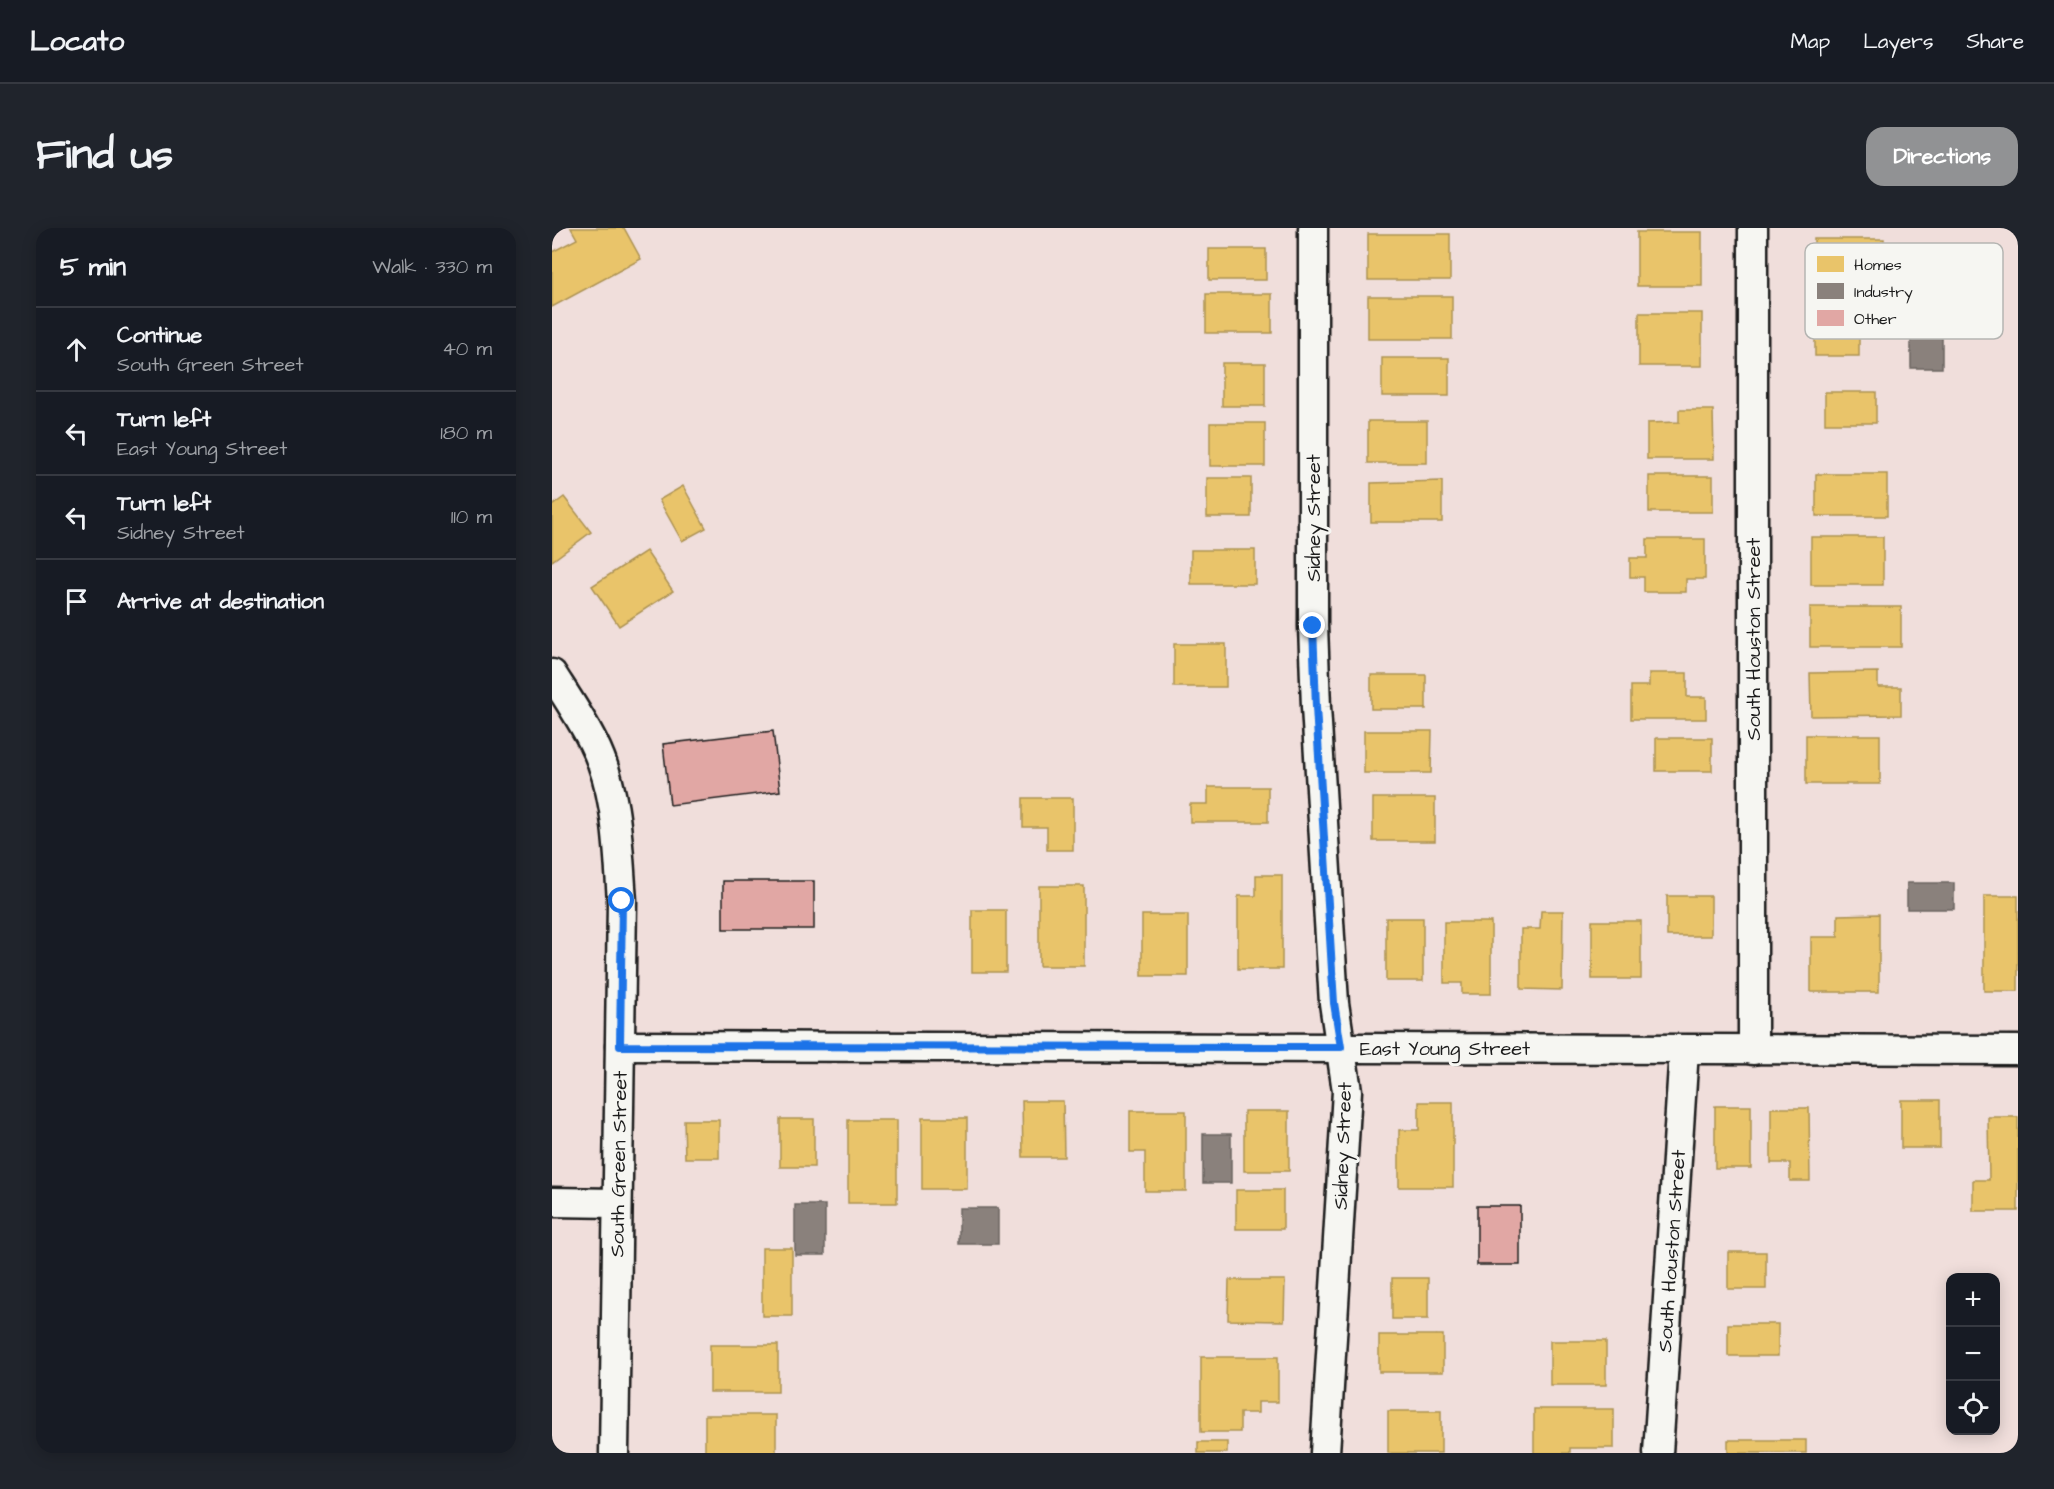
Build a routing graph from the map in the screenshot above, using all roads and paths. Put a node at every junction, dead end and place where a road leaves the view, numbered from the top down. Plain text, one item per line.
1 (1313, 228) edge
2 (1753, 228) edge
3 (552, 674) edge
4 (620, 1046) junction
5 (1341, 1047) junction
6 (1684, 1050) junction
7 (1753, 1050) junction
8 (2018, 1050) edge
9 (552, 1202) edge
10 (618, 1203) junction
11 (614, 1453) edge
12 (1325, 1453) edge
13 (1658, 1453) edge

1 - 5 street, Sidney Street
2 - 7 street, South Houston Street
3 - 4 street, South Green Street
4 - 5 street, East Young Street
4 - 10 street, South Green Street
5 - 6 street, East Young Street
5 - 12 street, Sidney Street
6 - 7 street, East Young Street
6 - 13 street, South Houston Street
7 - 8 street, East Young Street
9 - 10 street
10 - 11 street, South Green Street

